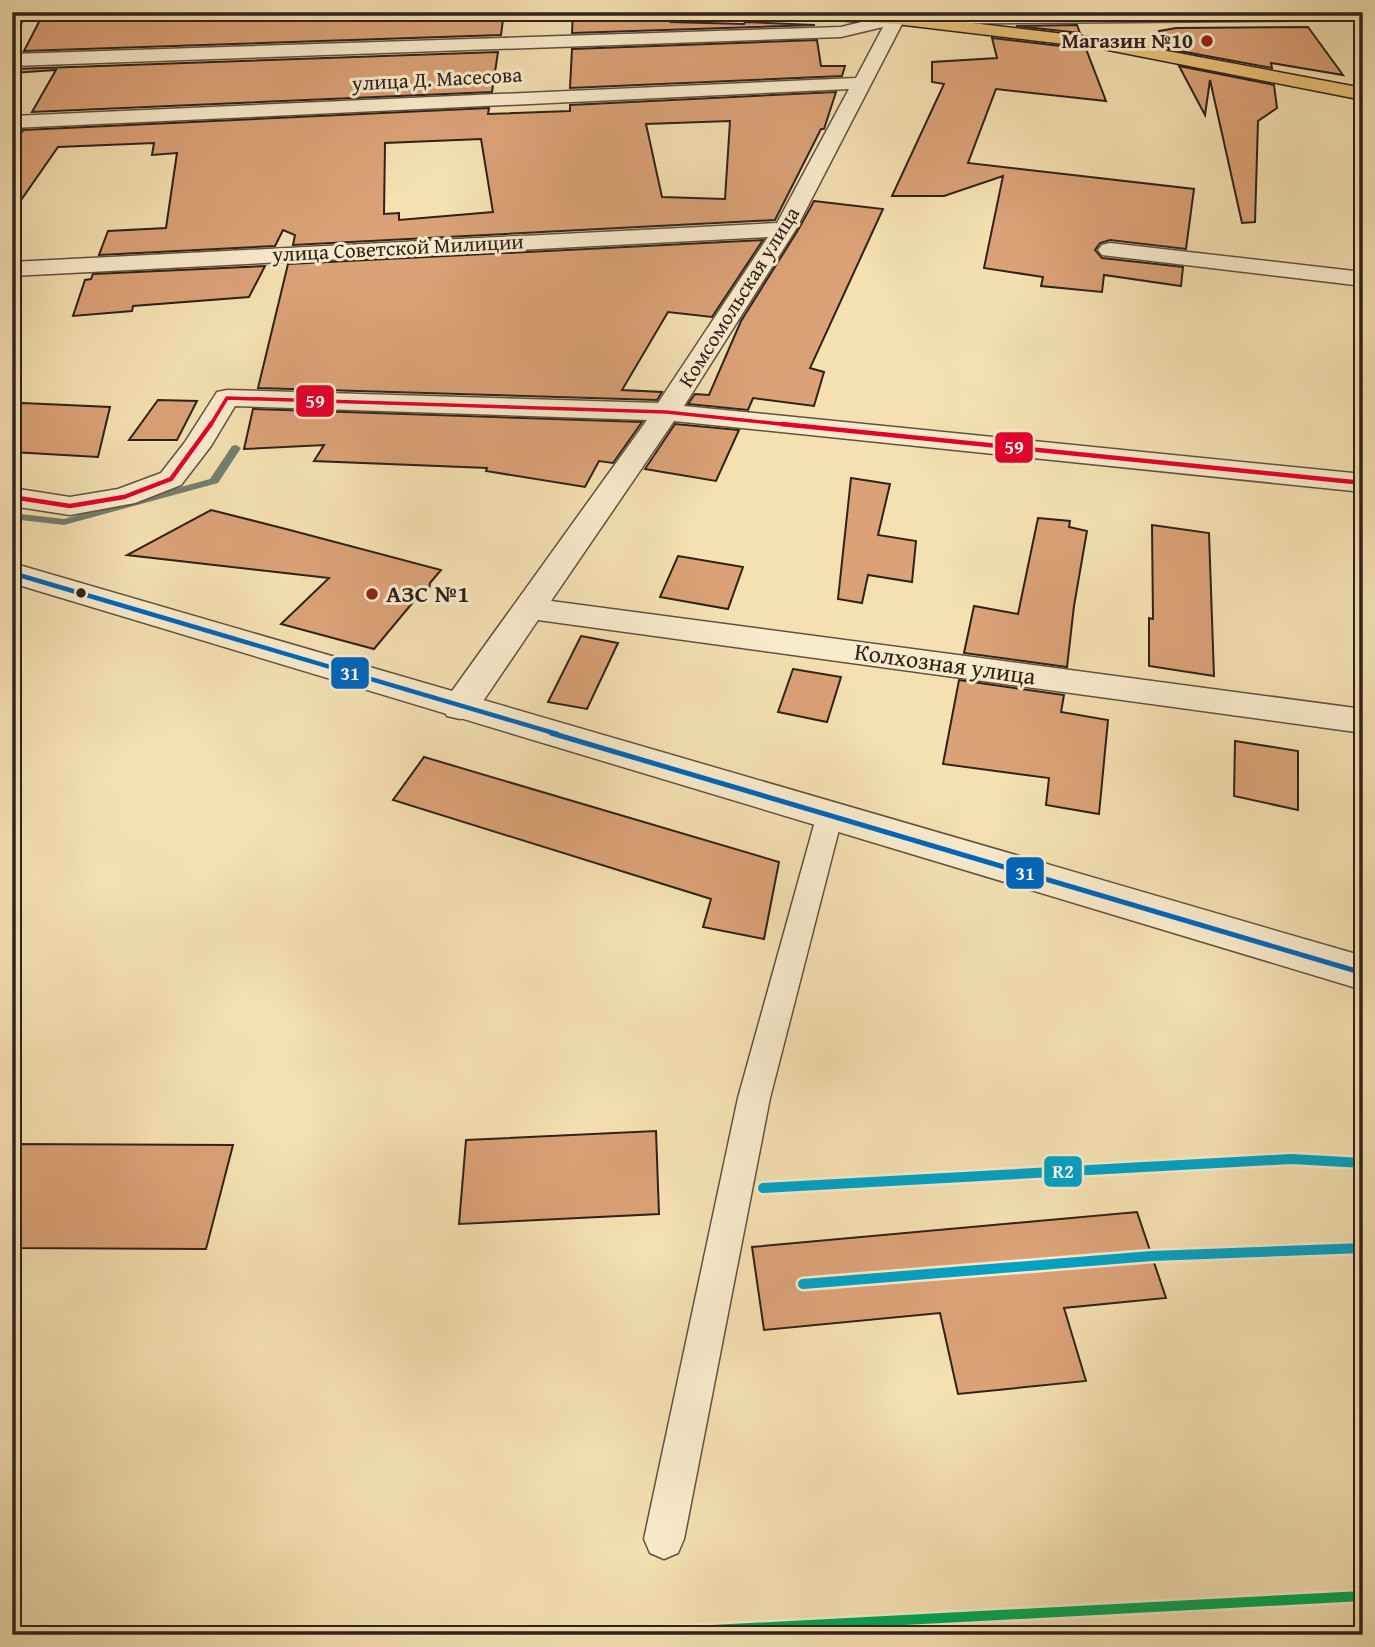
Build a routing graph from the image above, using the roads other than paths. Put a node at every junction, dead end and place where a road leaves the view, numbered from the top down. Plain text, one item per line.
1 (790, 12) edge
2 (1184, 15) edge
3 (1363, 15) edge
4 (894, 16) edge
5 (12, 60) edge
6 (864, 83) junction
7 (1363, 94) edge
8 (12, 122) edge
9 (785, 229) junction
10 (1110, 250) dead end
11 (12, 269) edge
12 (1363, 279) edge
13 (666, 412) junction
14 (1363, 482) edge
15 (12, 497) edge
16 (12, 573) edge
17 (528, 608) junction
18 (460, 707) junction
19 (1363, 721) edge
20 (830, 814) junction
21 (1363, 973) edge
22 (664, 1539) dead end

1 - 4 main road
2 - 3 street
2 - 4 street
4 - 5 street
4 - 6 street, Комсомольская улица
4 - 7 main road
6 - 8 street, улица Д. Масесова
6 - 9 street, Комсомольская улица
9 - 11 street, улица Советской Милиции
9 - 13 street, Комсомольская улица
10 - 12 street
13 - 14 street
13 - 15 street
13 - 17 street, Комсомольская улица
16 - 18 street
17 - 18 street, Комсомольская улица
17 - 19 street, Колхозная улица
18 - 20 street
20 - 21 street
20 - 22 lane

